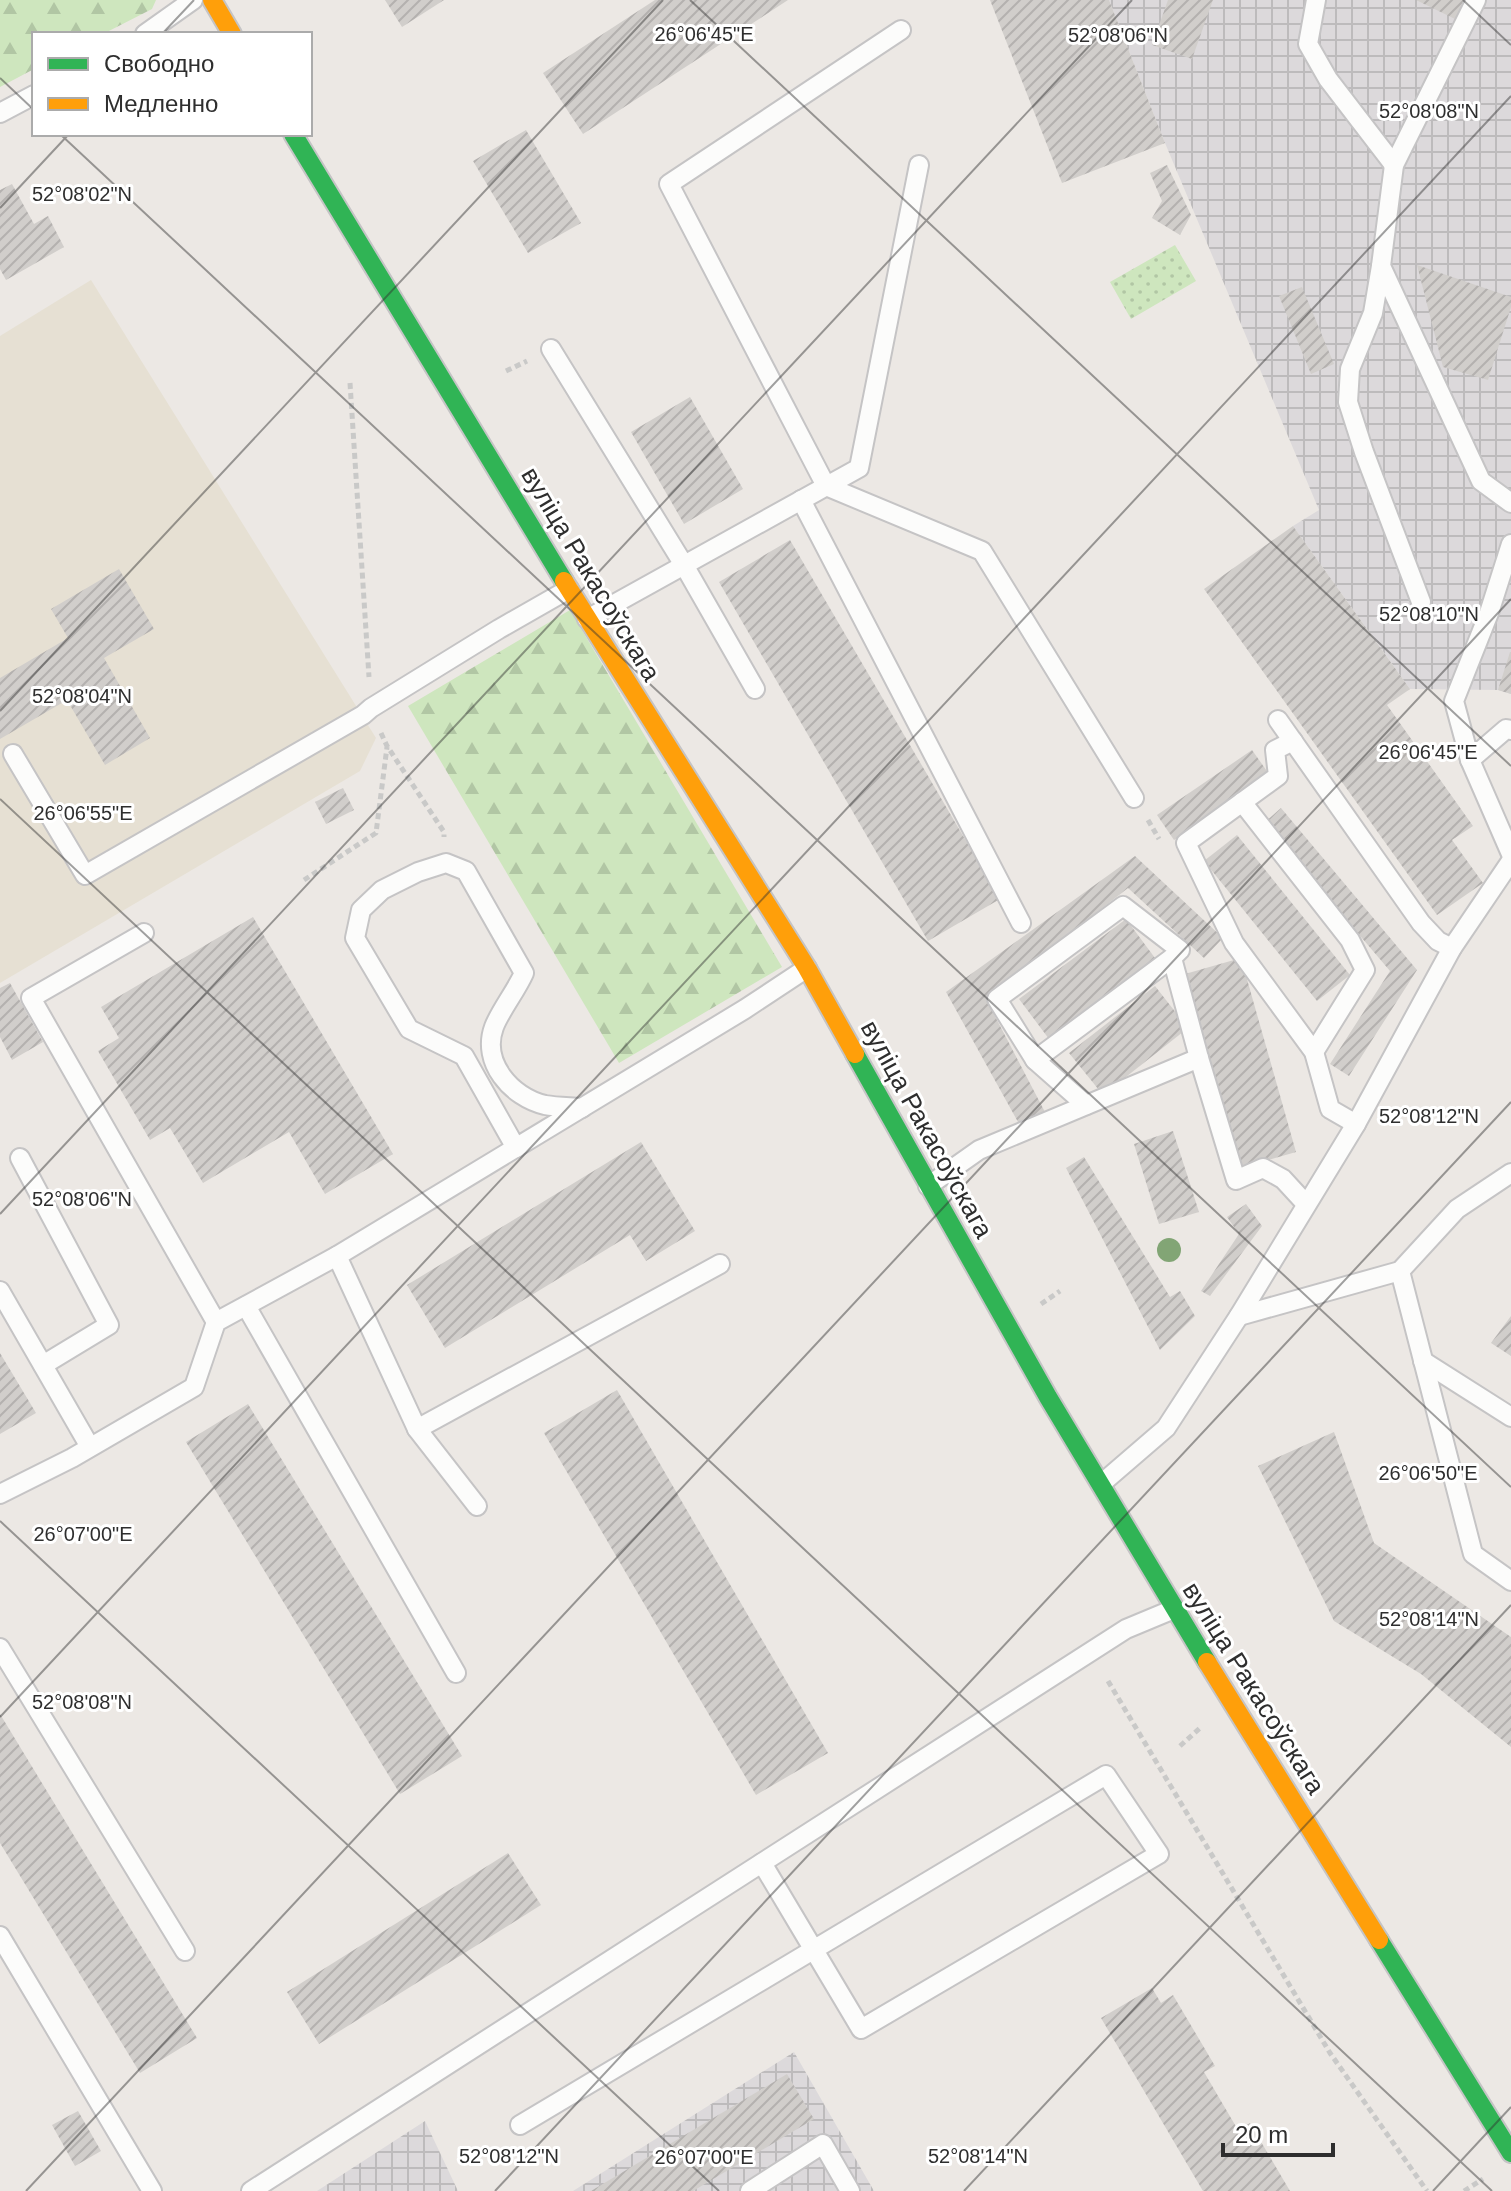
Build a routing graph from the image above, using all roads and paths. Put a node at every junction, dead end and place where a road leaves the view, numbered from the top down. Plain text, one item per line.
1 (193, 0) edge
2 (212, 0) edge
3 (1316, 0) edge
4 (1476, 0) edge
5 (901, 30) dead end
6 (148, 32) edge
7 (231, 32) edge
8 (32, 96) edge
9 (0, 113) edge
10 (294, 136) edge
11 (919, 165) dead end
12 (1394, 165) junction
13 (1381, 266) junction
14 (551, 349) dead end
15 (350, 383) dead end
16 (826, 486) junction
17 (801, 500) junction
18 (1511, 503) edge
19 (1511, 544) edge
20 (684, 565) junction
21 (569, 589) junction
22 (1421, 602) dead end
23 (587, 619) junction
24 (755, 689) dead end
25 (371, 708) junction
26 (1278, 720) dead end
27 (1511, 730) edge
28 (1293, 741) junction
29 (387, 746) junction
30 (13, 754) dead end
31 (1470, 760) junction
32 (1134, 798) joint
33 (1242, 802) junction
34 (1186, 843) junction
35 (1511, 854) edge
36 (1511, 861) edge
37 (446, 863) junction
38 (304, 880) dead end
39 (1021, 923) dead end
40 (144, 933) dead end
41 (1452, 948) junction
42 (1172, 958) junction
43 (807, 968) junction
44 (1314, 1052) junction
45 (1199, 1058) junction
46 (1035, 1060) junction
47 (1086, 1105) junction
48 (582, 1108) junction
49 (1356, 1124) junction
50 (516, 1148) junction
51 (20, 1158) dead end
52 (1511, 1173) edge
53 (928, 1186) junction
54 (1306, 1204) junction
55 (337, 1256) junction
56 (720, 1264) dead end
57 (1400, 1271) junction
58 (0, 1291) edge
59 (246, 1306) junction
60 (1239, 1316) junction
61 (216, 1322) junction
62 (1423, 1361) junction
63 (43, 1365) junction
64 (1511, 1417) edge
65 (417, 1429) junction
66 (90, 1447) junction
67 (1101, 1484) junction
68 (0, 1494) edge
69 (477, 1506) dead end
70 (1511, 1581) edge
71 (1174, 1609) junction
72 (0, 1648) edge
73 (456, 1673) dead end
74 (1108, 1681) dead end
75 (762, 1863) junction
76 (0, 1936) edge
77 (813, 1950) junction
78 (185, 1951) dead end
79 (520, 2125) dead end
80 (1511, 2153) edge
81 (152, 2191) edge
82 (251, 2191) edge
83 (750, 2191) edge
84 (850, 2191) edge
85 (1427, 2191) edge

1 - 6 lane
2 - 7 main road
3 - 12 lane
4 - 12 lane
5 - 16 lane
8 - 9 lane
10 - 21 main road, вуліца Ракасоўскага
11 - 16 lane
12 - 13 lane
13 - 18 lane
13 - 22 lane
14 - 20 lane
15 - 25 path
16 - 17 lane
16 - 32 lane
17 - 20 lane
17 - 39 lane
19 - 31 lane
20 - 23 lane
20 - 24 lane
21 - 23 main road, вуліца Ракасоўскага
21 - 25 lane
23 - 43 main road, вуліца Ракасоўскага
25 - 29 path
25 - 30 lane
26 - 28 lane
27 - 31 lane
28 - 33 lane
28 - 41 lane
29 - 37 path
29 - 38 path
31 - 35 lane
32 - 34 path
33 - 34 lane
33 - 44 lane
34 - 44 lane
36 - 41 lane
37 - 48 lane
37 - 50 lane
40 - 61 lane
41 - 49 lane
42 - 45 lane
42 - 46 lane
42 - 46 lane
43 - 48 lane
43 - 53 main road, вуліца Ракасоўскага
44 - 49 lane
45 - 47 lane
45 - 54 lane
46 - 47 lane
47 - 53 lane
48 - 50 lane
49 - 54 lane
50 - 55 lane
51 - 63 lane
52 - 57 lane
53 - 67 main road, вуліца Ракасоўскага
54 - 60 lane
55 - 59 lane
55 - 65 lane
56 - 65 lane
57 - 60 lane
57 - 62 lane
58 - 63 lane
59 - 61 lane
59 - 73 lane
60 - 67 lane
61 - 66 lane
62 - 64 lane
62 - 70 lane
63 - 66 lane
65 - 69 lane
66 - 68 lane
67 - 71 main road, вуліца Ракасоўскага
71 - 75 lane
71 - 80 main road, вуліца Ракасоўскага
72 - 78 lane
74 - 85 path
75 - 77 lane
75 - 82 lane
76 - 81 lane
77 - 77 lane
77 - 79 lane
83 - 84 lane

